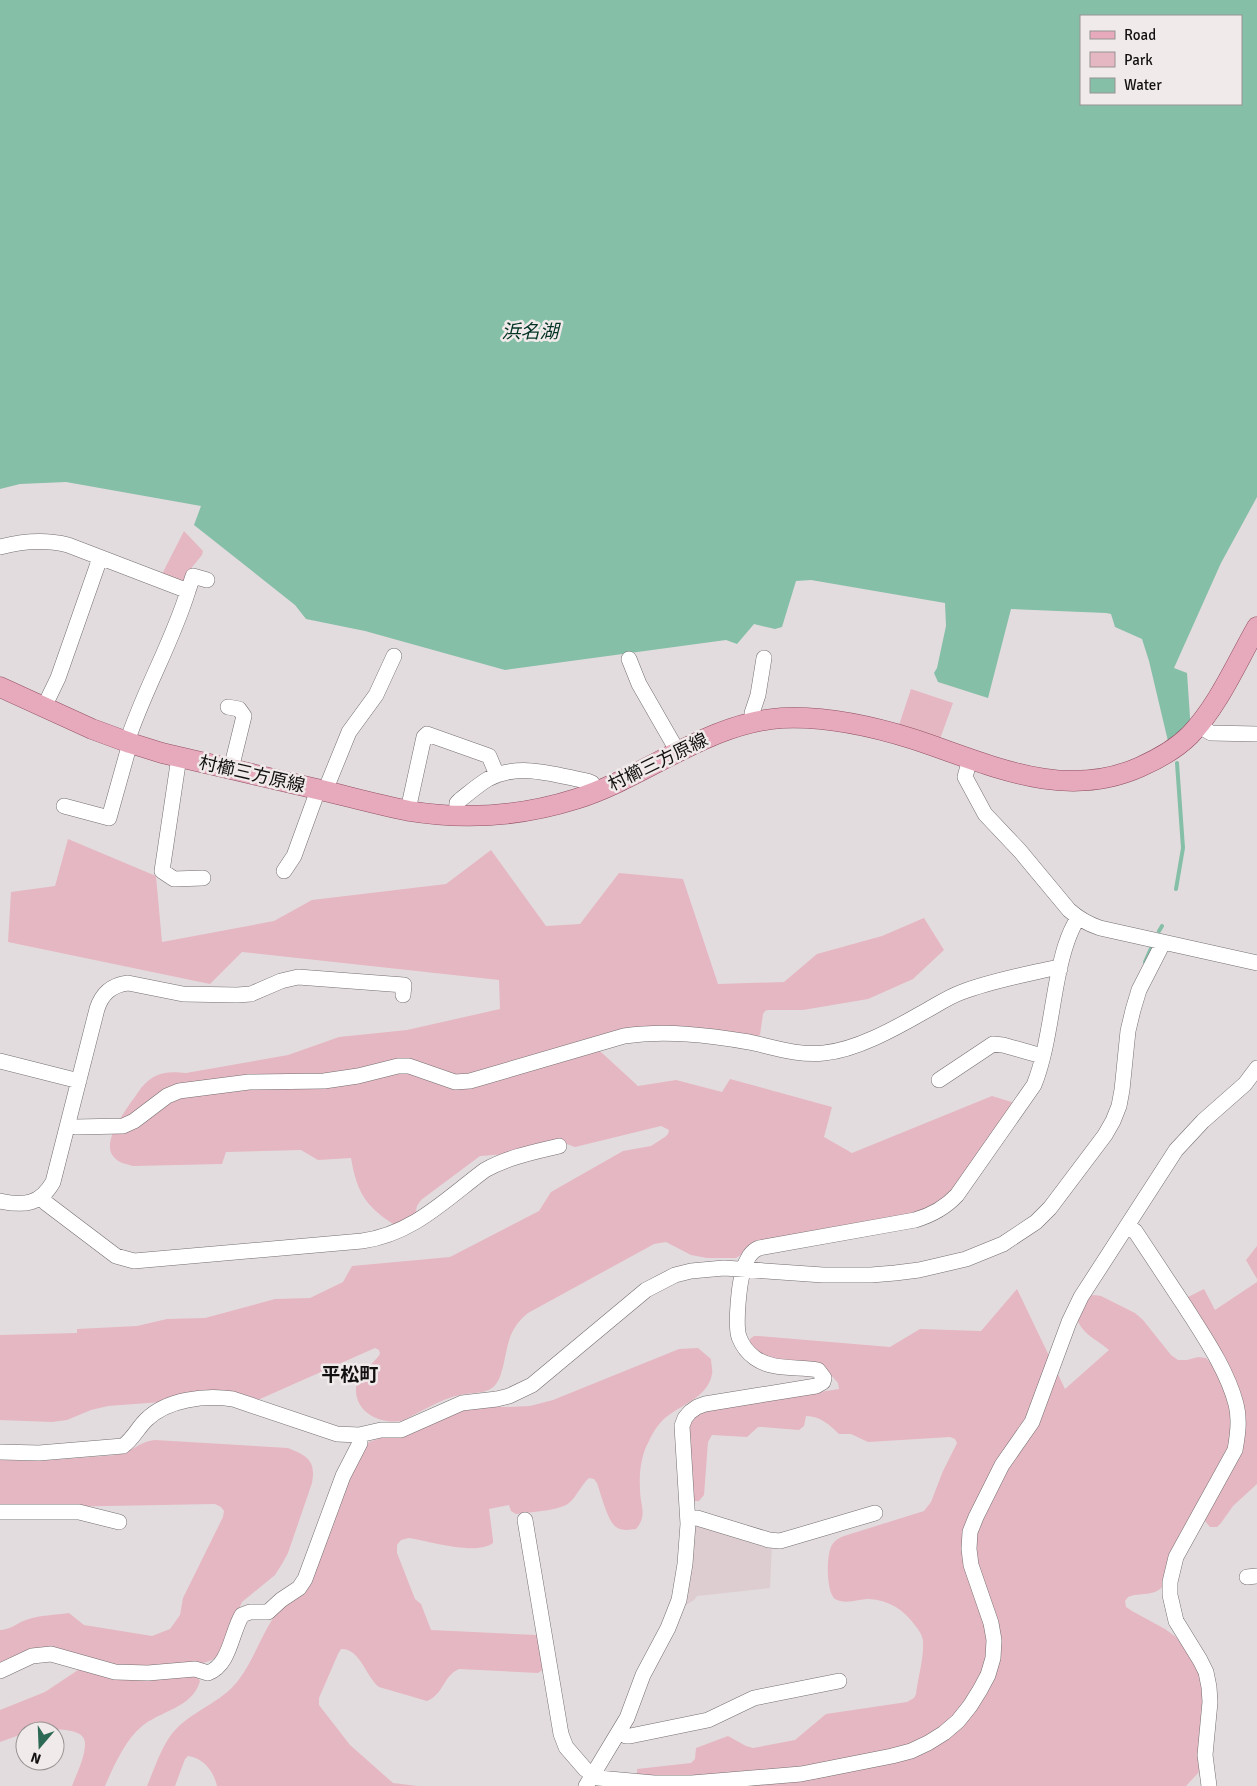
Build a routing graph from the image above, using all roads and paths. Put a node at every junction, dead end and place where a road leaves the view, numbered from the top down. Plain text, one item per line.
1 (0, 547) edge
2 (100, 558) junction
3 (206, 580) dead end
4 (188, 591) junction
5 (1257, 627) edge
6 (394, 656) dead end
7 (764, 658) dead end
8 (629, 659) dead end
9 (0, 687) edge
10 (228, 707) dead end
11 (44, 708) junction
12 (754, 722) junction
13 (1198, 725) junction
14 (1257, 734) edge
15 (128, 743) junction
16 (678, 752) junction
17 (179, 757) junction
18 (970, 759) junction
19 (231, 769) junction
20 (497, 775) junction
21 (321, 791) junction
22 (597, 791) junction
23 (64, 806) dead end
24 (408, 810) junction
25 (456, 815) junction
26 (284, 871) dead end
27 (203, 878) dead end
28 (1078, 918) junction
29 (1162, 942) junction
30 (1257, 963) edge
31 (1060, 969) junction
32 (403, 996) dead end
33 (1042, 1056) junction
34 (0, 1061) edge
35 (1257, 1068) edge
36 (938, 1080) dead end
37 (79, 1081) junction
38 (68, 1125) junction
39 (559, 1146) dead end
40 (42, 1197) junction
41 (0, 1201) edge
42 (1127, 1226) junction
43 (743, 1269) junction
44 (359, 1435) junction
45 (0, 1452) edge
46 (0, 1512) edge
47 (874, 1513) dead end
48 (688, 1519) junction
49 (525, 1520) dead end
50 (119, 1522) dead end
51 (0, 1671) edge
52 (839, 1681) dead end
53 (619, 1732) junction
54 (589, 1780) edge
55 (1209, 1786) edge

1 - 2 street
2 - 4 street
2 - 11 street
3 - 4 street
4 - 15 street
5 - 13 main road, 村櫛三方原線
6 - 21 street
7 - 12 street
8 - 16 street
9 - 11 main road, 村櫛三方原線
10 - 19 street
11 - 15 main road, 村櫛三方原線
12 - 16 main road, 村櫛三方原線
12 - 18 main road, 村櫛三方原線
13 - 14 street
13 - 18 main road, 村櫛三方原線
15 - 17 main road, 村櫛三方原線
15 - 23 street
16 - 22 main road, 村櫛三方原線
17 - 19 main road, 村櫛三方原線
17 - 27 street
18 - 28 street
19 - 21 main road, 村櫛三方原線
20 - 22 street
20 - 24 street
20 - 25 street
21 - 24 main road, 村櫛三方原線
21 - 26 street
22 - 25 main road, 村櫛三方原線
24 - 25 main road, 村櫛三方原線
28 - 29 street
28 - 31 street
29 - 30 street
29 - 43 street
31 - 33 street
31 - 38 street
32 - 37 street
33 - 36 street
33 - 43 street
34 - 37 street
35 - 42 street
37 - 38 street
38 - 40 street
39 - 40 street
40 - 41 street
42 - 54 street
42 - 55 street
43 - 44 street
43 - 48 street
44 - 45 street
44 - 51 street
46 - 50 street
47 - 48 street
48 - 53 street
49 - 54 street
52 - 53 street
53 - 54 street

